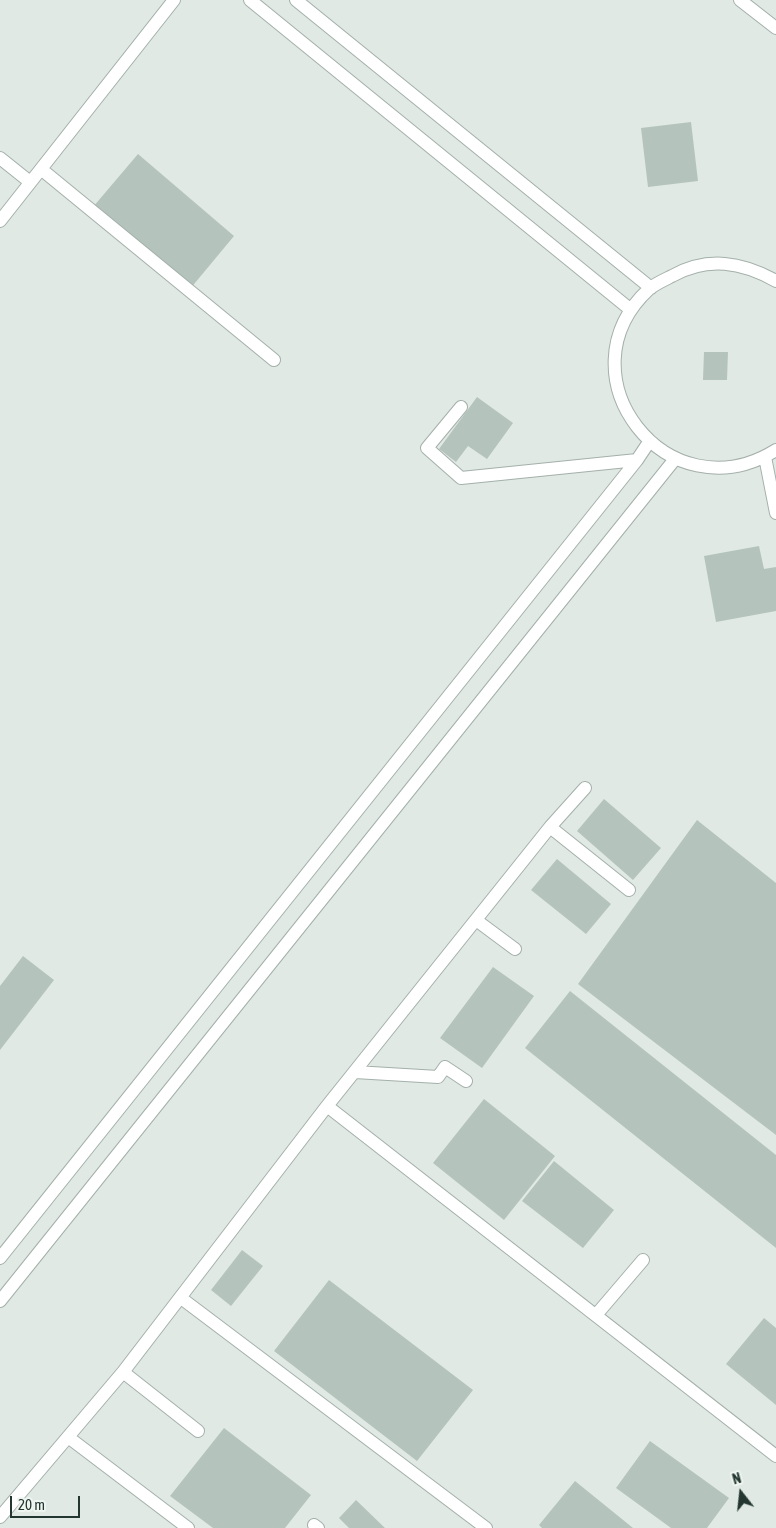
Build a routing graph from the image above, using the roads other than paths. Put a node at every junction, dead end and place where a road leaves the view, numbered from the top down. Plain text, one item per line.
1 (174, 0) edge
2 (250, 0) edge
3 (296, 0) edge
4 (740, 0) edge
5 (776, 28) edge
6 (0, 158) edge
7 (41, 169) junction
8 (30, 182) junction
9 (0, 221) edge
10 (776, 282) edge
11 (650, 288) junction
12 (631, 310) junction
13 (274, 360) dead end
14 (461, 407) dead end
15 (649, 442) junction
16 (771, 454) edge
17 (675, 459) junction
18 (637, 460) junction
19 (776, 513) edge
20 (586, 788) dead end
21 (550, 827) junction
22 (629, 890) dead end
23 (476, 920) junction
24 (515, 949) dead end
25 (354, 1072) junction
26 (466, 1081) dead end
27 (327, 1106) junction
28 (0, 1258) edge
29 (643, 1260) dead end
30 (181, 1298) junction
31 (0, 1301) edge
32 (596, 1316) junction
33 (123, 1372) junction
34 (198, 1431) dead end
35 (68, 1437) junction
36 (776, 1456) edge
37 (0, 1517) edge
38 (188, 1528) edge
39 (486, 1528) edge

1 - 7 lane
2 - 12 lane
3 - 11 lane
4 - 5 lane
6 - 8 lane
7 - 8 lane
7 - 13 lane
8 - 9 lane
10 - 11 lane
11 - 12 lane
12 - 15 lane
14 - 18 lane
15 - 17 lane
15 - 18 lane
16 - 17 lane
16 - 19 lane
17 - 31 lane
18 - 28 lane
20 - 21 lane
21 - 22 lane
21 - 23 lane
23 - 24 lane
23 - 25 lane
25 - 26 lane
25 - 27 lane
27 - 30 lane
27 - 32 lane
29 - 32 lane
30 - 33 lane
30 - 39 lane
32 - 36 lane
33 - 34 lane
33 - 35 lane
35 - 37 lane
35 - 38 lane

